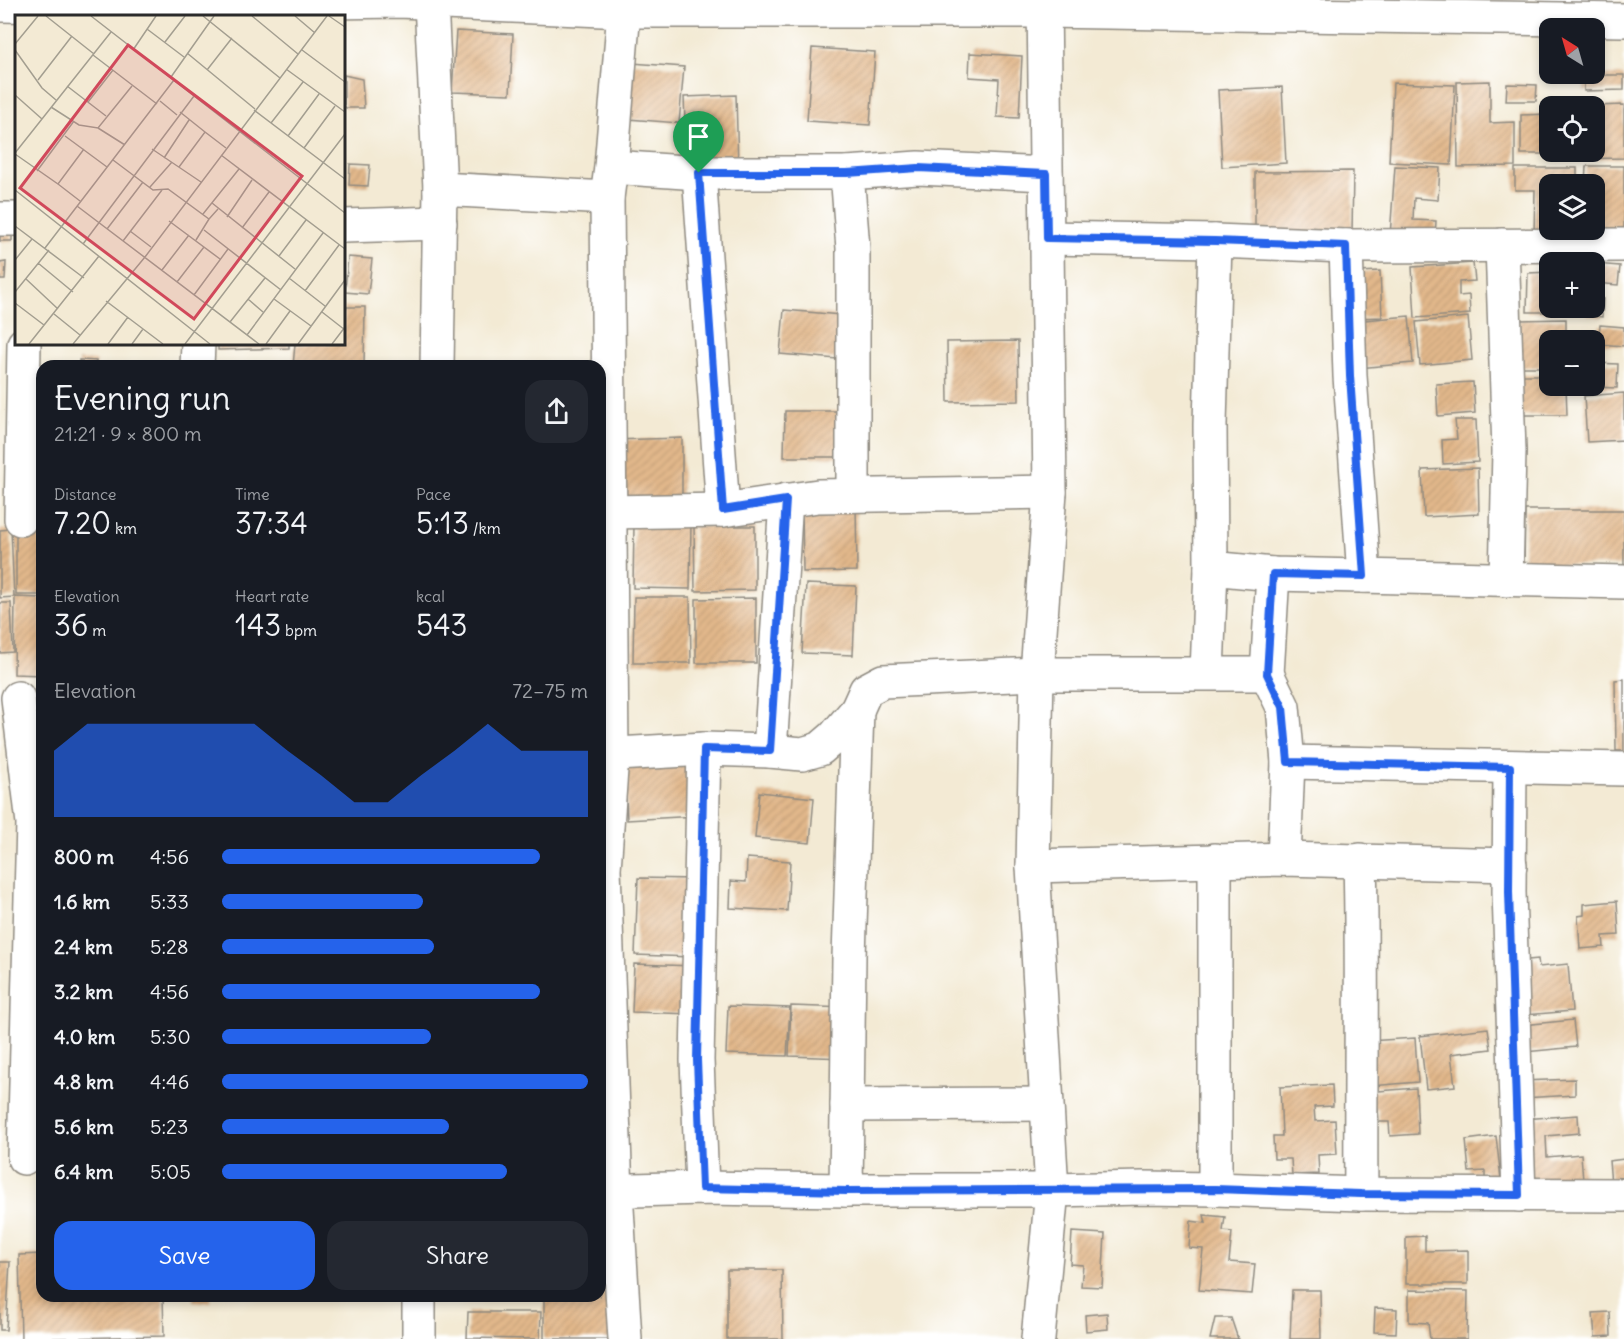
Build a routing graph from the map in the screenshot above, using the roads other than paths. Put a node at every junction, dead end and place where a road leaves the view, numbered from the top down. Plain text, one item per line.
1 (399, 0) edge
2 (51, 3) edge
3 (431, 3) junction
4 (0, 5) edge
5 (1044, 5) edge
6 (624, 11) junction
7 (1624, 20) edge
8 (699, 173) junction
9 (847, 173) junction
10 (1046, 174) junction
11 (609, 183) junction
12 (440, 189) junction
13 (440, 223) junction
14 (345, 226) edge
15 (1047, 238) junction
16 (1215, 241) junction
17 (1502, 245) junction
18 (1624, 245) edge
19 (1346, 246) junction
20 (24, 345) edge
21 (198, 345) edge
22 (197, 360) edge
23 (437, 360) edge
24 (1050, 492) junction
25 (853, 495) junction
26 (786, 500) junction
27 (723, 510) junction
28 (609, 512) junction
29 (21, 520) edge
30 (1211, 568) junction
31 (1273, 574) junction
32 (1364, 576) junction
33 (1506, 580) junction
34 (1624, 582) edge
35 (1207, 673) junction
36 (1037, 674) junction
37 (1267, 674) junction
38 (20, 698) edge
39 (857, 710) junction
40 (704, 749) junction
41 (770, 751) junction
42 (606, 754) edge
43 (1288, 762) junction
44 (1510, 767) junction
45 (1624, 770) edge
46 (36, 809) edge
47 (1284, 859) junction
48 (1215, 860) junction
49 (1360, 860) junction
50 (36, 865) edge
51 (1510, 865) junction
52 (1033, 866) junction
53 (606, 1030) edge
54 (1046, 1104) junction
55 (847, 1105) junction
56 (22, 1158) edge
57 (702, 1188) junction
58 (1215, 1189) junction
59 (1052, 1190) junction
60 (846, 1191) junction
61 (608, 1192) edge
62 (1361, 1194) junction
63 (1519, 1195) junction
64 (1624, 1195) edge
65 (419, 1302) edge
66 (419, 1339) edge
67 (625, 1339) edge
68 (1038, 1339) edge

1 - 2 street
1 - 3 street
2 - 4 street
3 - 6 street
3 - 12 street
5 - 6 street
5 - 7 street
5 - 10 street
6 - 11 street
8 - 9 street
8 - 11 street
8 - 27 street
9 - 10 street
9 - 25 street
10 - 15 street
11 - 12 street
11 - 28 street
12 - 13 street
13 - 14 street
13 - 23 street
15 - 16 street
15 - 24 street
16 - 19 street
16 - 30 street
17 - 18 street
17 - 19 street
17 - 33 street
19 - 32 street
20 - 29 street
21 - 22 street
24 - 25 street
24 - 36 street
25 - 26 street
26 - 27 street
26 - 41 street
27 - 28 street
28 - 42 street
30 - 31 street
30 - 35 street
31 - 32 street
31 - 37 street
32 - 33 street
33 - 34 street
35 - 36 street
35 - 37 street
36 - 39 street
36 - 52 street
37 - 43 street
38 - 46 street
39 - 41 street
39 - 55 street
40 - 41 street
40 - 42 street
40 - 57 street
43 - 44 street
43 - 47 street
44 - 45 street
44 - 51 street
47 - 48 street
47 - 49 street
48 - 52 street
48 - 58 street
49 - 51 street
49 - 62 street
50 - 56 street
51 - 63 street
52 - 54 street
53 - 61 street
54 - 55 street
54 - 59 street
55 - 60 street
57 - 60 street
57 - 61 street
58 - 59 street
58 - 62 street
59 - 60 street
59 - 68 street
61 - 67 street
62 - 63 street
63 - 64 street
65 - 66 street

